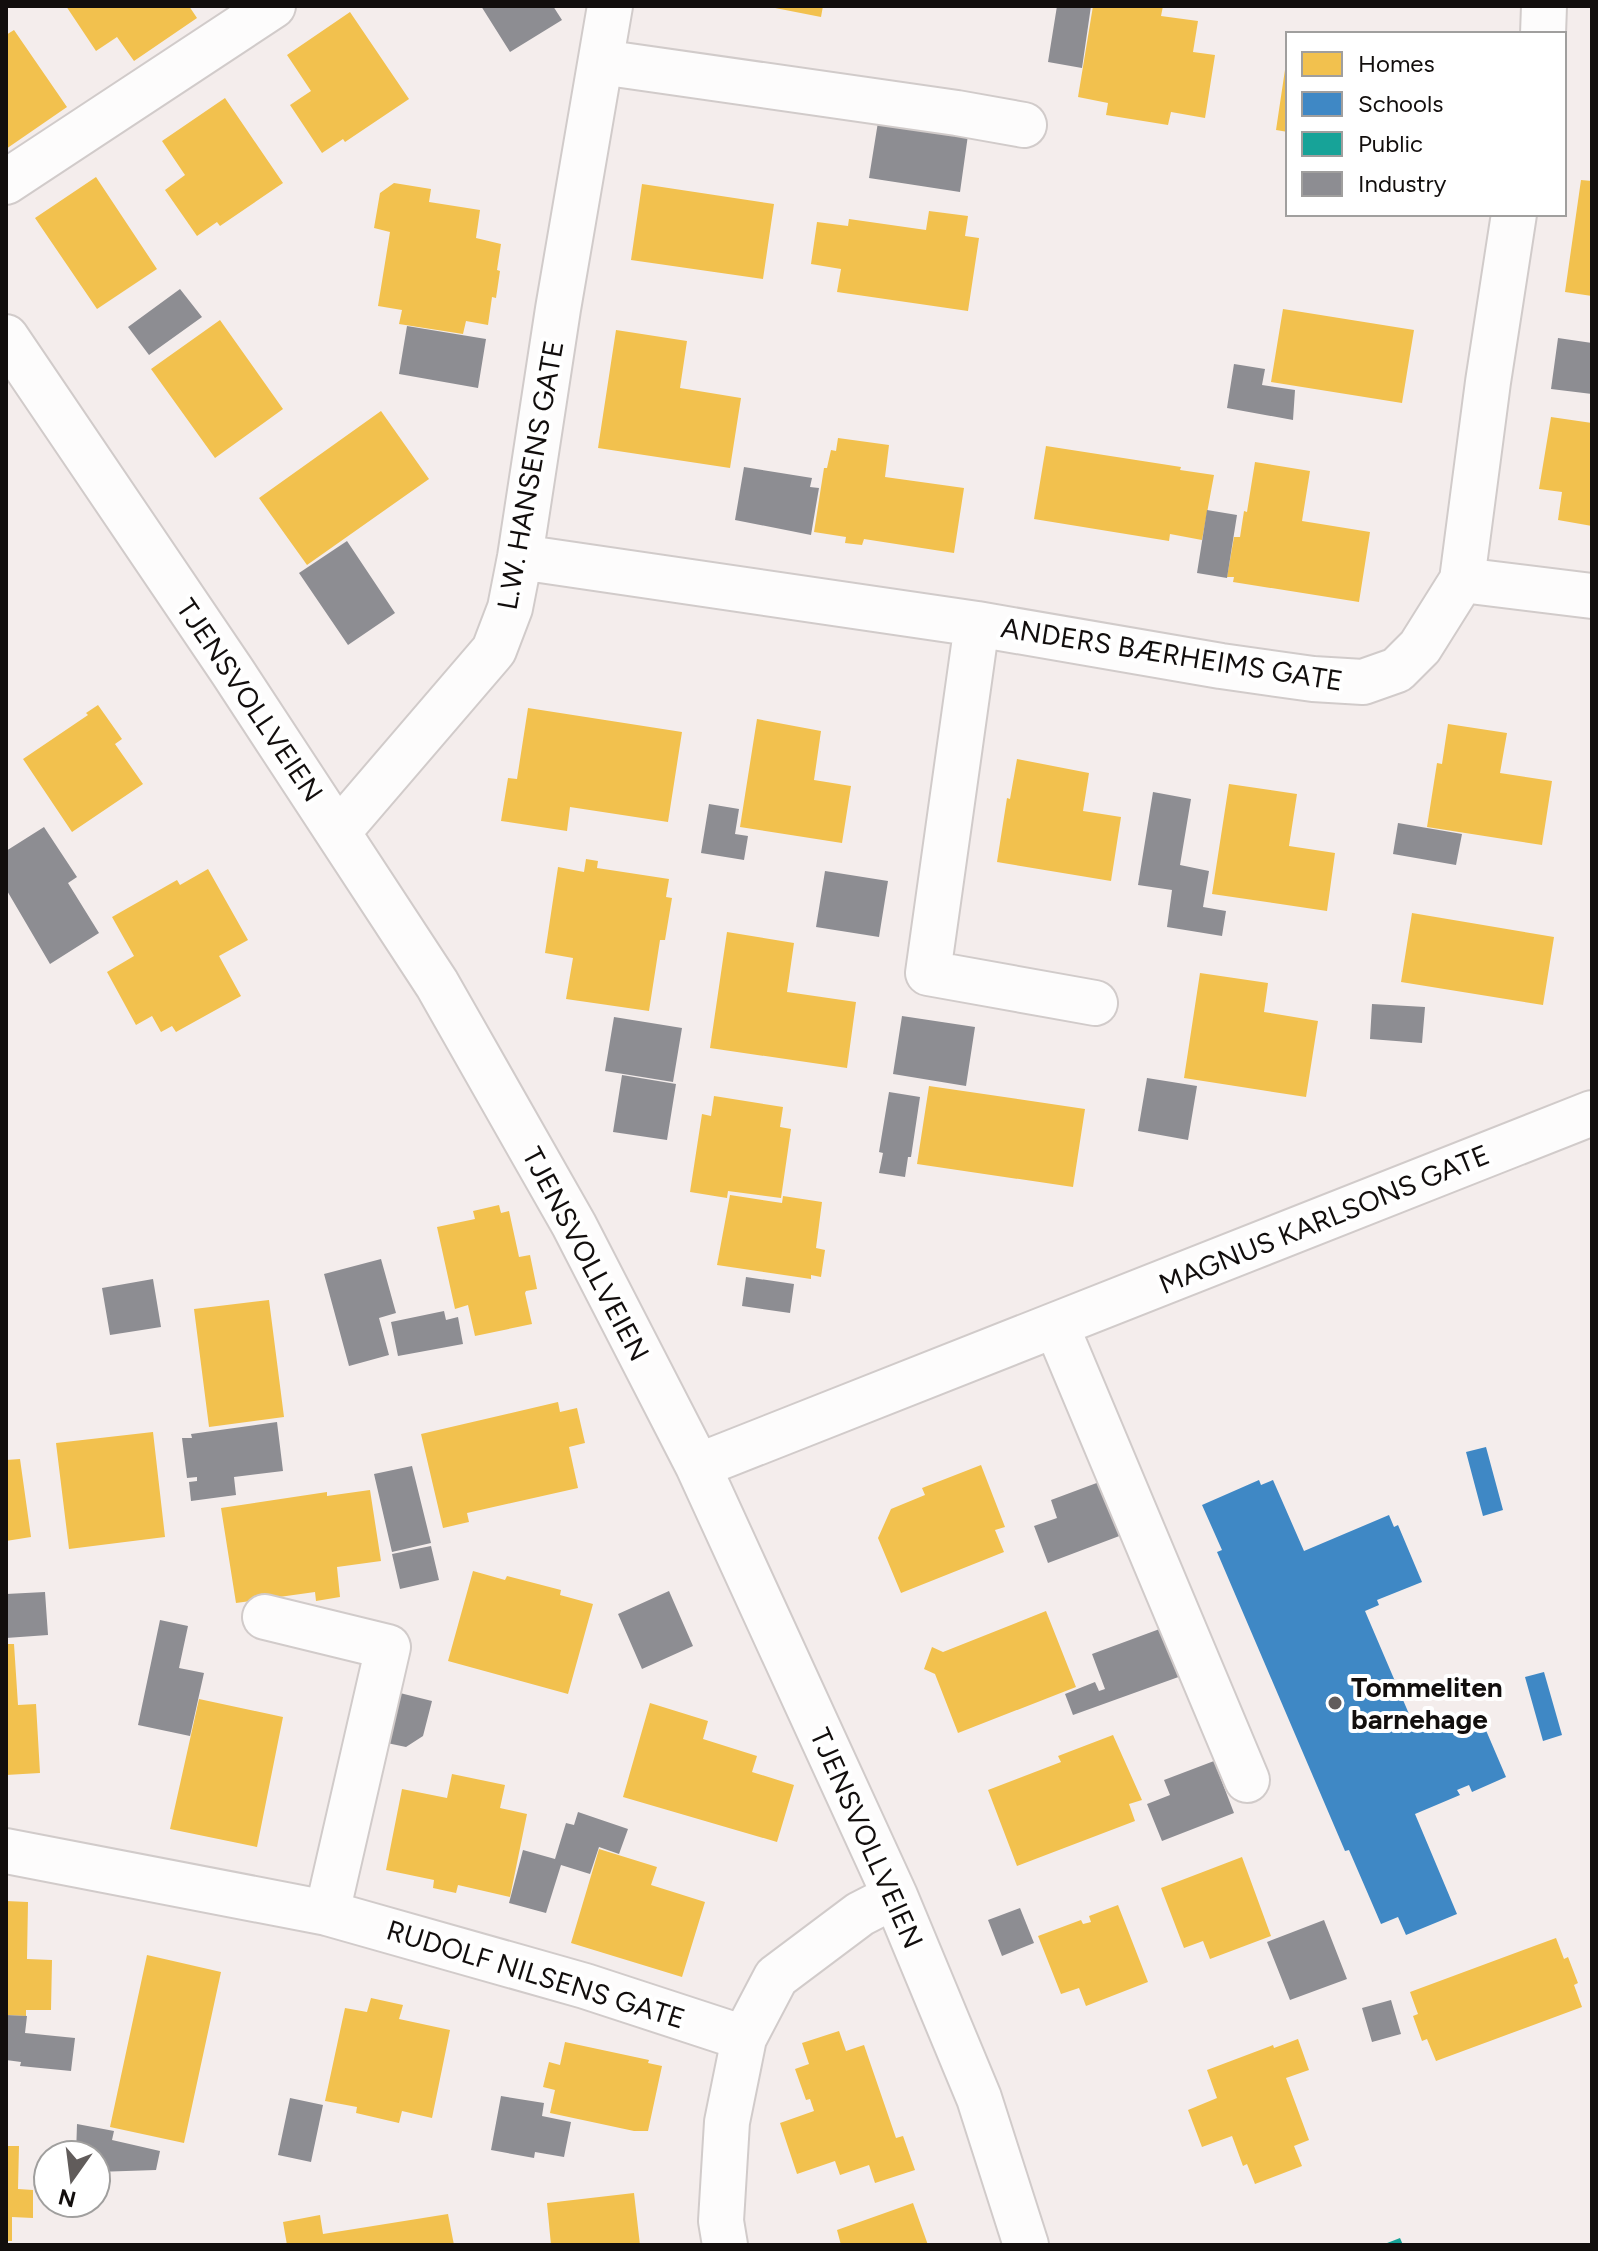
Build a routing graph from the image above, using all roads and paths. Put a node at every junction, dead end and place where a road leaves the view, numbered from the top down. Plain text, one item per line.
1 (273, 6) edge
2 (610, 6) edge
3 (1544, 6) edge
4 (1543, 32) edge
5 (601, 62) junction
6 (1024, 125) dead end
7 (6, 182) edge
8 (1514, 216) edge
9 (6, 337) edge
10 (520, 557) junction
11 (1462, 580) junction
12 (1592, 596) edge
13 (977, 624) junction
14 (338, 832) junction
15 (1095, 1003) dead end
16 (1592, 1113) edge
17 (1056, 1325) junction
18 (698, 1466) junction
19 (265, 1617) dead end
20 (1247, 1780) dead end
21 (6, 1851) edge
22 (895, 1896) junction
23 (327, 1913) junction
24 (744, 2038) junction
25 (725, 2245) edge
26 (1026, 2245) edge

1 - 7 street
2 - 5 street, L.W. HANSENS GATE
3 - 4 street
5 - 6 street
5 - 10 street, L.W. HANSENS GATE
8 - 11 street
9 - 14 street, TJENSVOLLVEIEN
10 - 13 street, ANDERS BÆRHEIMS GATE
10 - 14 street, L.W. HANSENS GATE
11 - 12 street
11 - 13 street, ANDERS BÆRHEIMS GATE
13 - 15 street, ANDERS BÆRHEIMS GATE
14 - 18 street, TJENSVOLLVEIEN
16 - 17 street, MAGNUS KARLSONS GATE
17 - 18 street, MAGNUS KARLSONS GATE
17 - 20 street
18 - 22 street, TJENSVOLLVEIEN
19 - 23 street
21 - 23 street, RUDOLF NILSENS GATE
22 - 24 street
22 - 26 street, TJENSVOLLVEIEN
23 - 24 street, RUDOLF NILSENS GATE
24 - 25 street

